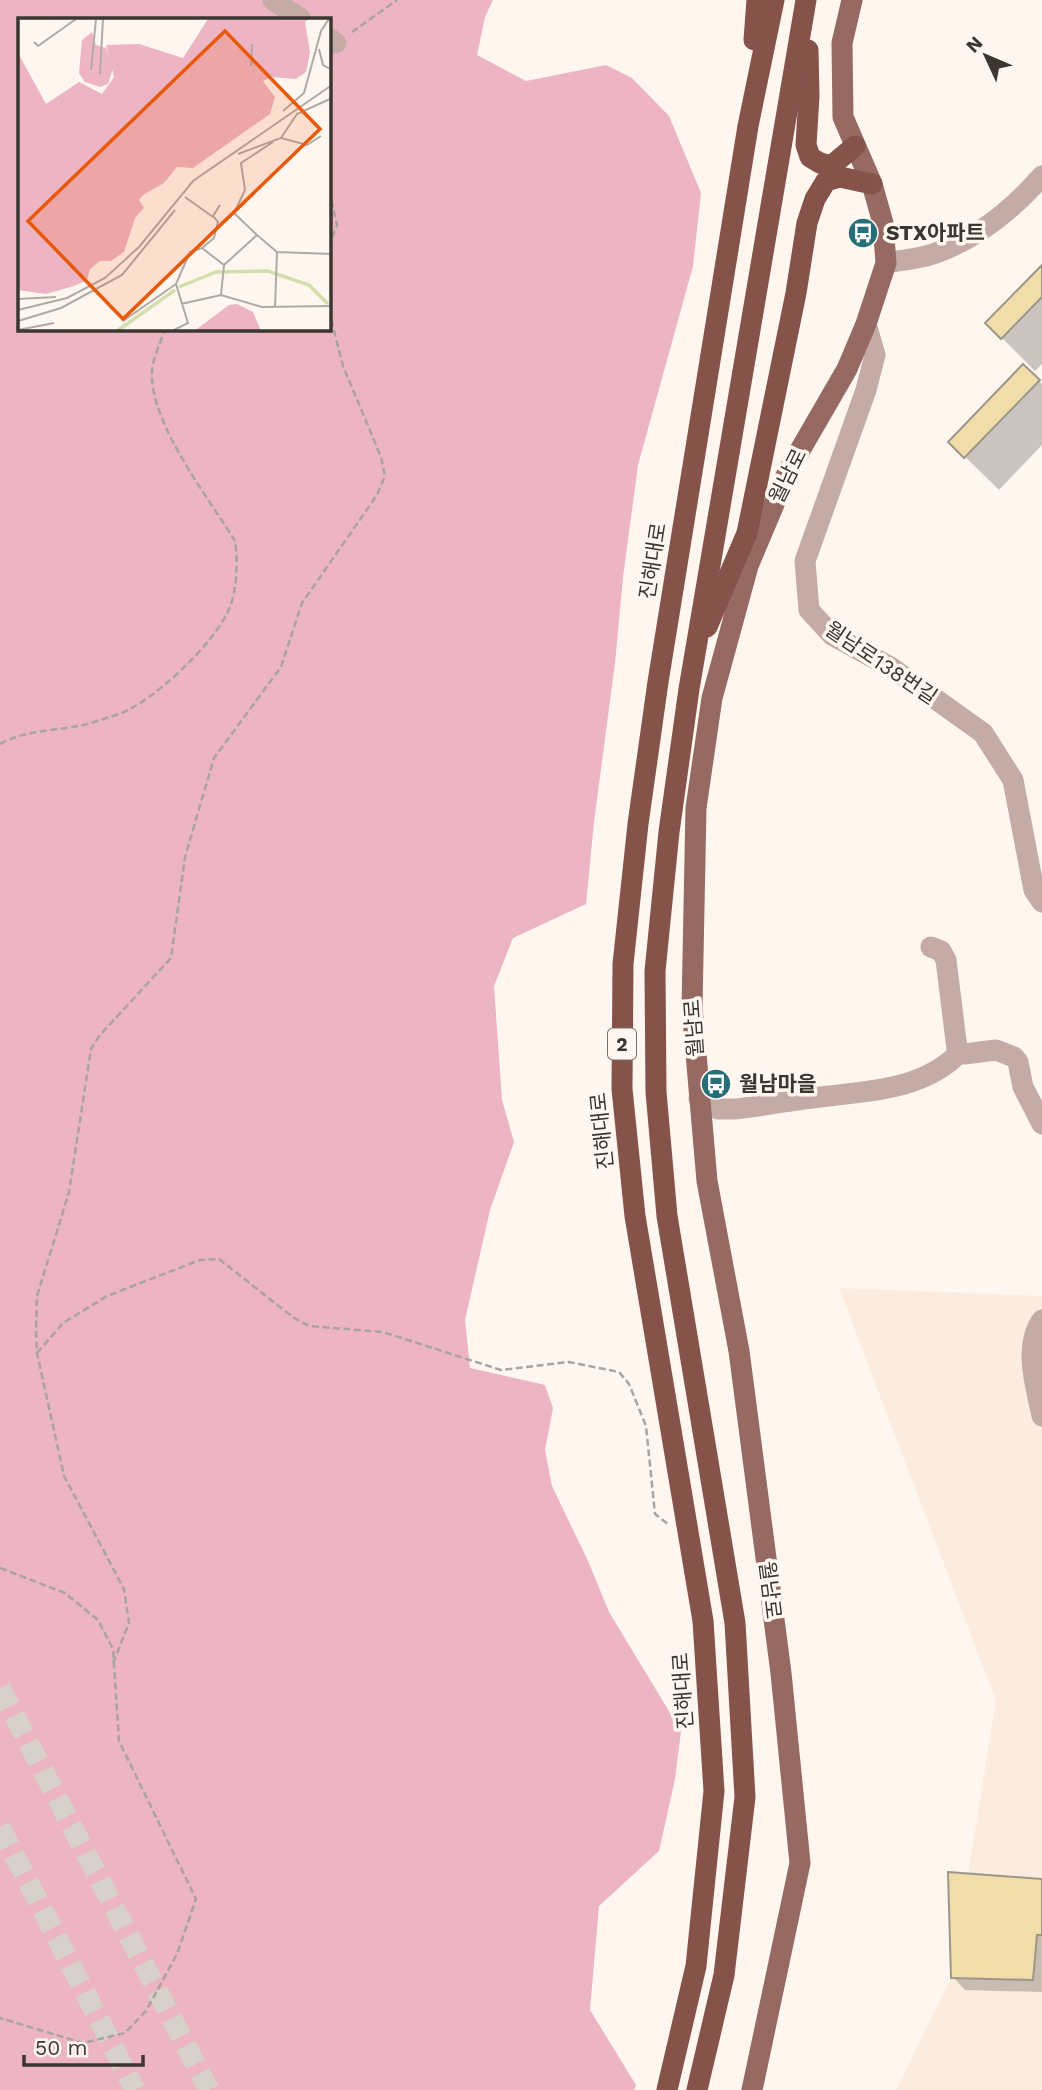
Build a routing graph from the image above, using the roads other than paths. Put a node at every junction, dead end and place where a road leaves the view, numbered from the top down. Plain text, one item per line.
1 (273, 0) edge
2 (757, 0) edge
3 (774, 0) edge
4 (852, 0) edge
5 (806, 1) edge
6 (300, 18) edge
7 (748, 126) junction
8 (855, 146) junction
9 (1042, 176) edge
10 (872, 184) junction
11 (886, 263) junction
12 (866, 324) junction
13 (693, 661) junction
14 (1042, 902) edge
15 (931, 947) dead end
16 (960, 1052) junction
17 (699, 1099) junction
18 (1042, 1124) edge
19 (1042, 1320) edge
20 (1042, 1416) edge
21 (667, 2090) edge
22 (697, 2090) edge
23 (752, 2090) edge

1 - 6 street
2 - 7 highway
3 - 7 highway, 진해대로 / 2
4 - 8 main road, 월남로
5 - 8 highway
5 - 13 highway, 2
7 - 21 highway, 진해대로 / 2
8 - 10 main road, 월남로
9 - 11 street
10 - 11 main road, 월남로
10 - 13 highway
11 - 12 main road, 월남로
12 - 14 street, 월남로138번길
12 - 17 main road, 월남로
13 - 22 highway, 2
15 - 16 street
16 - 17 street
16 - 18 street
17 - 23 main road, 월남로
19 - 20 street

